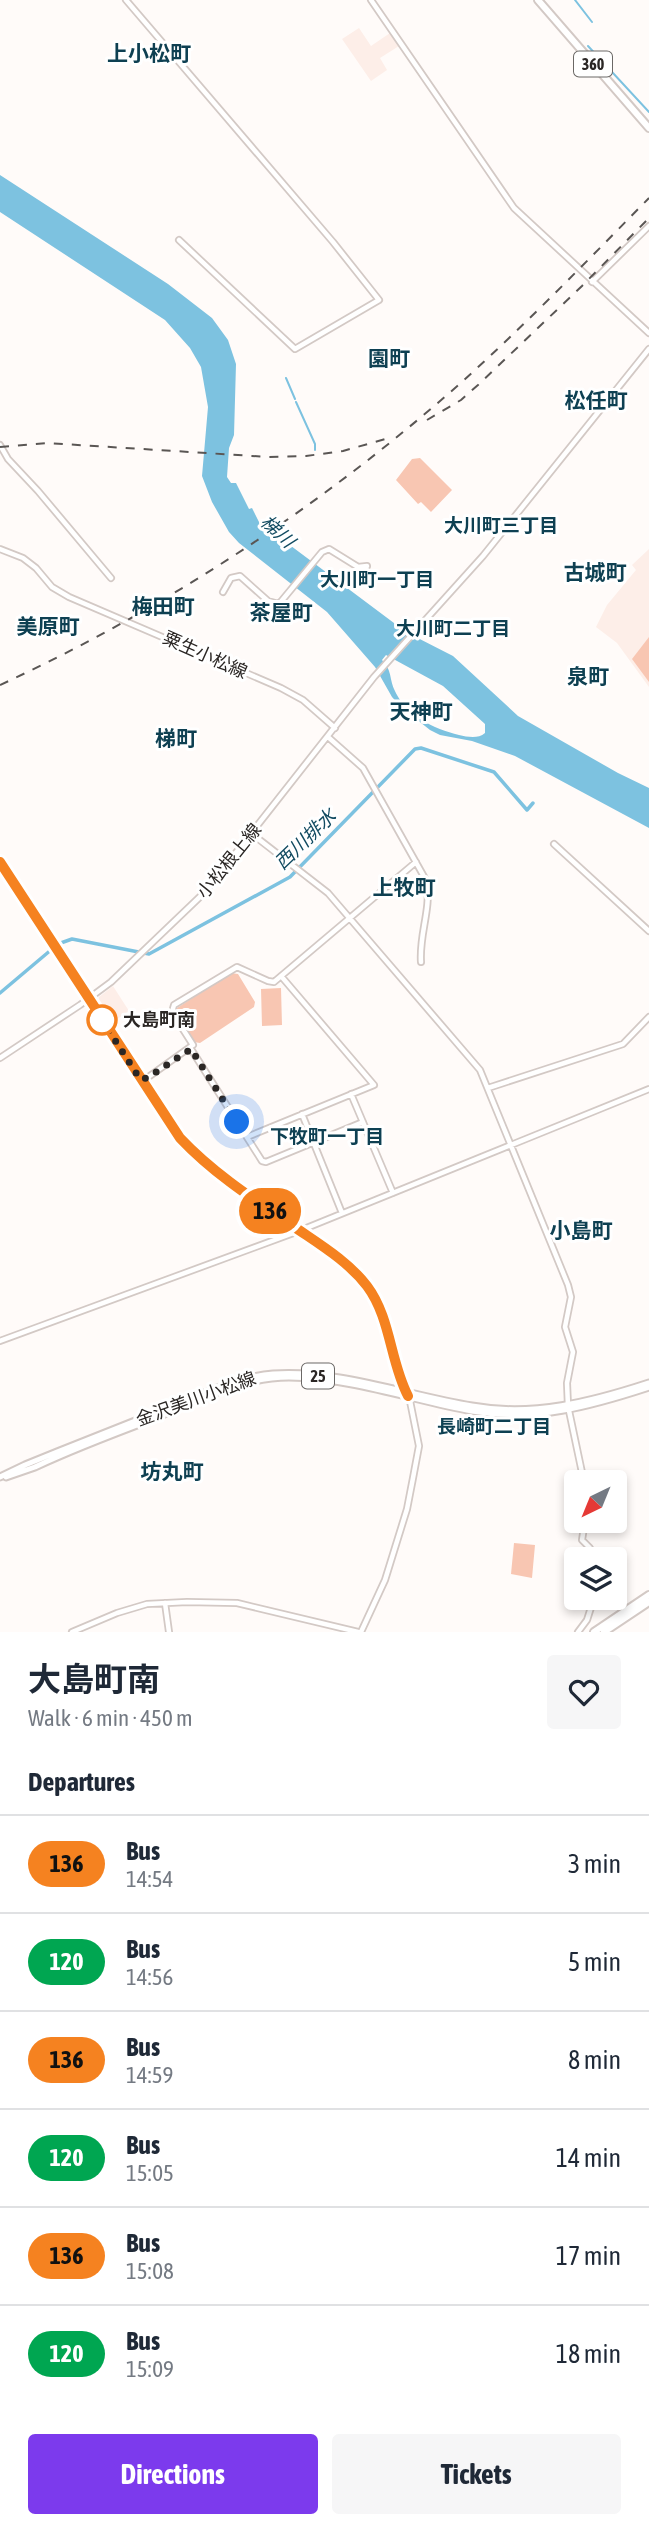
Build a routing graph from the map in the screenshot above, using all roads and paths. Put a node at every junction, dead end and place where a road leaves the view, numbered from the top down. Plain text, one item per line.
1 (126, 0) edge
2 (371, 0) edge
3 (538, 0) edge
4 (649, 128) edge
5 (649, 226) edge
6 (179, 240) dead end
7 (592, 282) junction
8 (649, 333) edge
9 (649, 349) edge
10 (0, 446) edge
11 (0, 549) edge
12 (366, 566) dead end
13 (111, 579) dead end
14 (223, 592) dead end
15 (335, 728) junction
16 (328, 737) junction
17 (252, 834) junction
18 (554, 844) dead end
19 (0, 862) edge
20 (416, 862) junction
21 (351, 918) junction
22 (649, 932) edge
23 (421, 962) dead end
24 (281, 976) junction
25 (89, 1000) junction
26 (649, 1017) edge
27 (191, 1049) junction
28 (0, 1058) edge
29 (140, 1079) junction
30 (488, 1088) junction
31 (649, 1089) edge
32 (351, 1094) junction
33 (302, 1114) junction
34 (363, 1122) junction
35 (247, 1137) junction
36 (313, 1142) junction
37 (512, 1145) junction
38 (393, 1193) junction
39 (342, 1213) junction
40 (299, 1231) junction
41 (0, 1341) edge
42 (649, 1385) edge
43 (407, 1393) junction
44 (568, 1408) junction
45 (581, 1470) edge
46 (0, 1478) edge
47 (648, 1599) edge
48 (165, 1603) junction
49 (590, 1610) edge
50 (72, 1632) edge
51 (169, 1632) edge
52 (360, 1632) edge
53 (578, 1632) edge
54 (594, 1632) edge
55 (604, 1632) edge

1 - 6 street
2 - 7 street
3 - 4 highway, 360
5 - 7 street
7 - 8 street
9 - 15 street, 小松根上線
10 - 13 street
11 - 15 street, 粟生小松線
12 - 14 street
15 - 16 street, 小松根上線
16 - 17 street, 小松根上線
16 - 20 street
17 - 21 street
17 - 25 street, 小松根上線
18 - 22 street
19 - 25 main road
20 - 21 street
20 - 23 street
21 - 24 street
21 - 30 street
24 - 27 street
24 - 32 street
25 - 28 street, 小松根上線
25 - 29 main road
26 - 30 street
27 - 29 street
27 - 35 street
29 - 40 main road
30 - 37 street
31 - 37 street
32 - 33 street
32 - 34 street
33 - 35 street
33 - 36 street
34 - 36 street
34 - 38 street
35 - 36 street
36 - 39 street
37 - 38 street
37 - 44 street
38 - 39 street
39 - 40 street
40 - 41 street
40 - 43 main road
42 - 44 main road, 25
43 - 44 main road, 25
43 - 46 main road, 25
43 - 52 street
44 - 45 street
47 - 54 highway
47 - 55 highway
48 - 50 street
48 - 51 street
48 - 52 street
49 - 53 street

